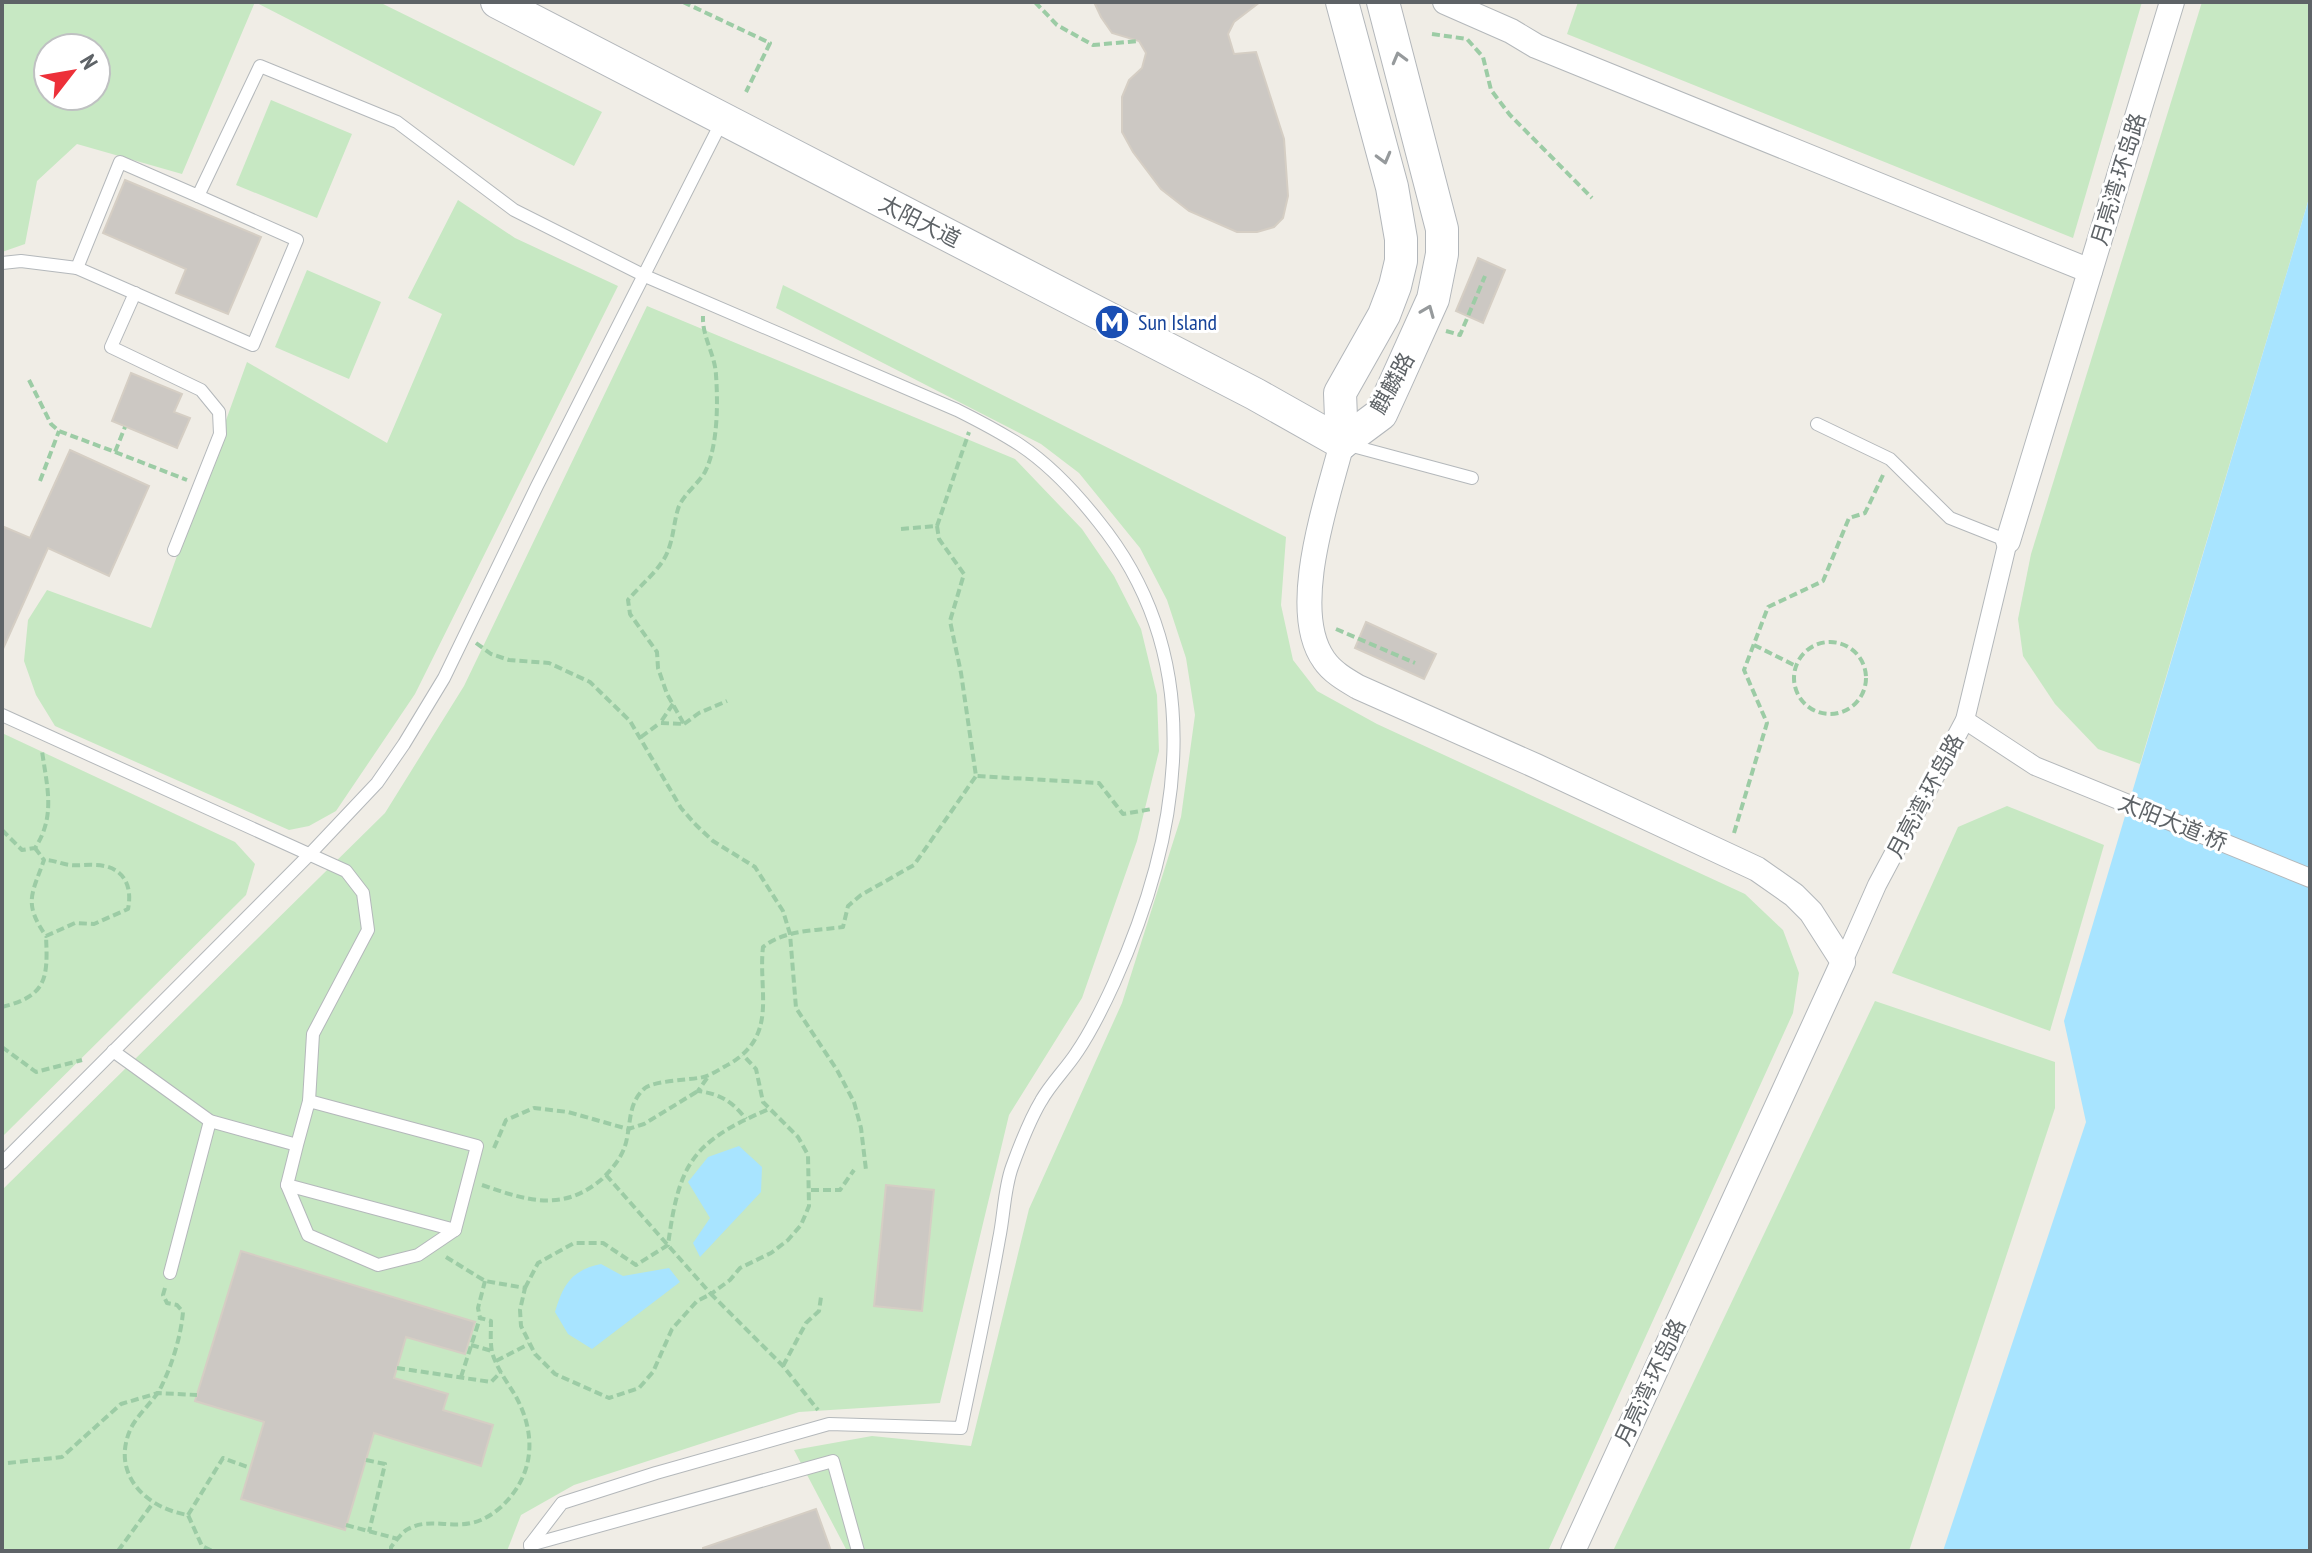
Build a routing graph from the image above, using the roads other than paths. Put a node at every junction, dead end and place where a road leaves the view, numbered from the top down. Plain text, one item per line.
1 (497, 2) edge
2 (1342, 2) edge
3 (1383, 2) edge
4 (1445, 2) edge
5 (2172, 2) edge
6 (723, 119) junction
7 (198, 196) junction
8 (2, 263) edge
9 (77, 268) junction
10 (2090, 271) junction
11 (645, 276) junction
12 (135, 293) junction
13 (1817, 424) dead end
14 (1342, 443) junction
15 (1472, 478) dead end
16 (2008, 541) junction
17 (174, 550) dead end
18 (2, 715) edge
19 (1965, 720) junction
20 (309, 855) junction
21 (2310, 878) edge
22 (1843, 962) junction
23 (113, 1051) junction
24 (309, 1101) junction
25 (210, 1121) junction
26 (297, 1145) junction
27 (2, 1163) edge
28 (287, 1185) junction
29 (455, 1230) junction
30 (170, 1273) road end
31 (530, 1548) edge
32 (858, 1551) edge
33 (1573, 1551) edge

1 - 6 main road, 太阳大道
2 -> 14 main road, 麒麟路
14 -> 3 main road, 麒麟路
4 - 10 street
5 - 10 street, 月亮湾·环岛路
6 - 11 lane
6 - 14 main road, 太阳大道
7 - 9 lane
7 - 11 lane
7 - 12 lane
8 - 9 lane
9 - 12 lane
10 - 16 street, 月亮湾·环岛路
11 - 20 lane
11 - 31 lane
12 - 17 lane
13 - 16 lane
14 - 15 lane
14 - 22 street
16 - 19 street, 月亮湾·环岛路
18 - 20 lane
19 - 21 street, 太阳大道·桥
19 - 22 street, 月亮湾·环岛路
20 - 23 lane
20 - 24 lane
22 - 33 street, 月亮湾·环岛路
23 - 25 lane
23 - 27 lane
24 - 26 lane
24 - 29 lane
25 - 26 lane
25 - 30 lane
26 - 28 lane
28 - 29 lane
28 - 29 lane
31 - 32 lane

